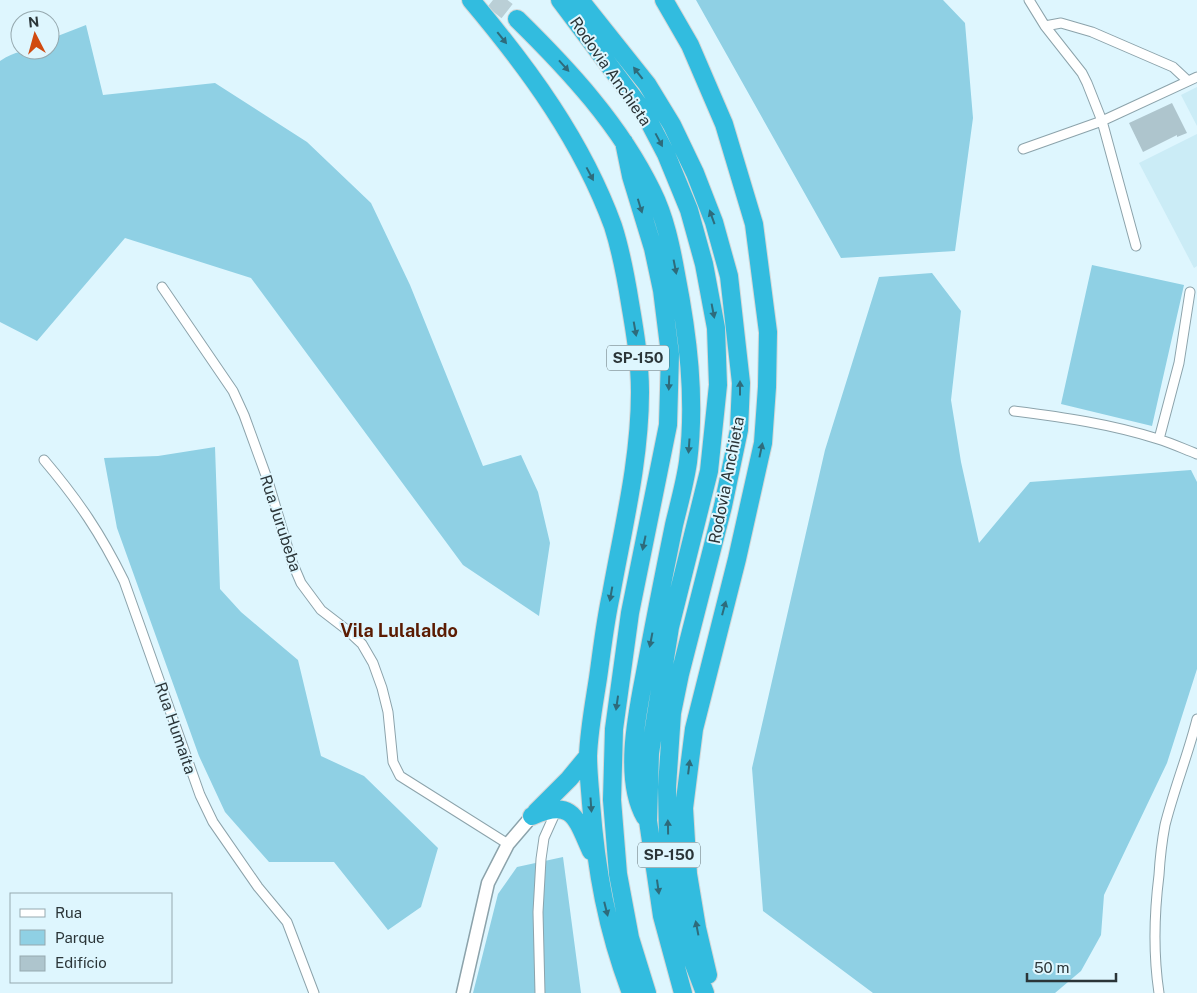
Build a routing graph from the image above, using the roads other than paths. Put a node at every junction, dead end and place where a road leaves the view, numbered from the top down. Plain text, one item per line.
1 (471, 0) edge
2 (560, 0) edge
3 (580, 0) edge
4 (664, 0) edge
5 (1029, 0) edge
6 (590, 8) edge
7 (517, 19) tunnel mouth
8 (1045, 26) junction
9 (1193, 79) edge
10 (1102, 121) junction
11 (624, 142) junction
12 (1023, 149) dead end
13 (1136, 246) dead end
14 (162, 287) dead end
15 (1190, 292) dead end
16 (1014, 411) dead end
17 (1159, 439) junction
18 (1197, 454) edge
19 (44, 460) dead end
20 (1197, 719) edge
21 (588, 756) junction
22 (557, 809) junction
23 (532, 816) junction
24 (648, 821) junction
25 (508, 844) junction
26 (596, 862) junction
27 (314, 993) edge
28 (463, 993) edge
29 (540, 993) edge
30 (631, 993) edge
31 (646, 993) edge
32 (684, 993) edge
33 (705, 993) edge
34 (710, 993) edge
35 (1159, 993) edge

1 -> 21 highway, SP-150
2 -> 24 highway, Rodovia Anchieta / SP-150
3 - 6 highway, Rodovia Anchieta / SP-150
34 -> 4 highway
5 - 8 street
33 -> 6 highway, Rodovia Anchieta / SP-150
7 -> 11 highway
8 - 9 street
8 - 10 street
9 - 10 street
10 - 12 street
10 - 13 street
11 -> 24 highway
11 -> 31 highway
14 - 25 street, Rua Jurubeba
15 - 17 street
16 - 17 street
17 - 18 street
19 - 27 street, Rua Humaíta
20 - 35 street
21 - 23 highway
21 -> 26 highway, SP-150
22 - 23 highway
22 - 26 highway
22 - 29 street
23 - 25 street
24 -> 32 highway, Rodovia Anchieta / SP-150
25 - 28 street
26 -> 30 highway, SP-150

